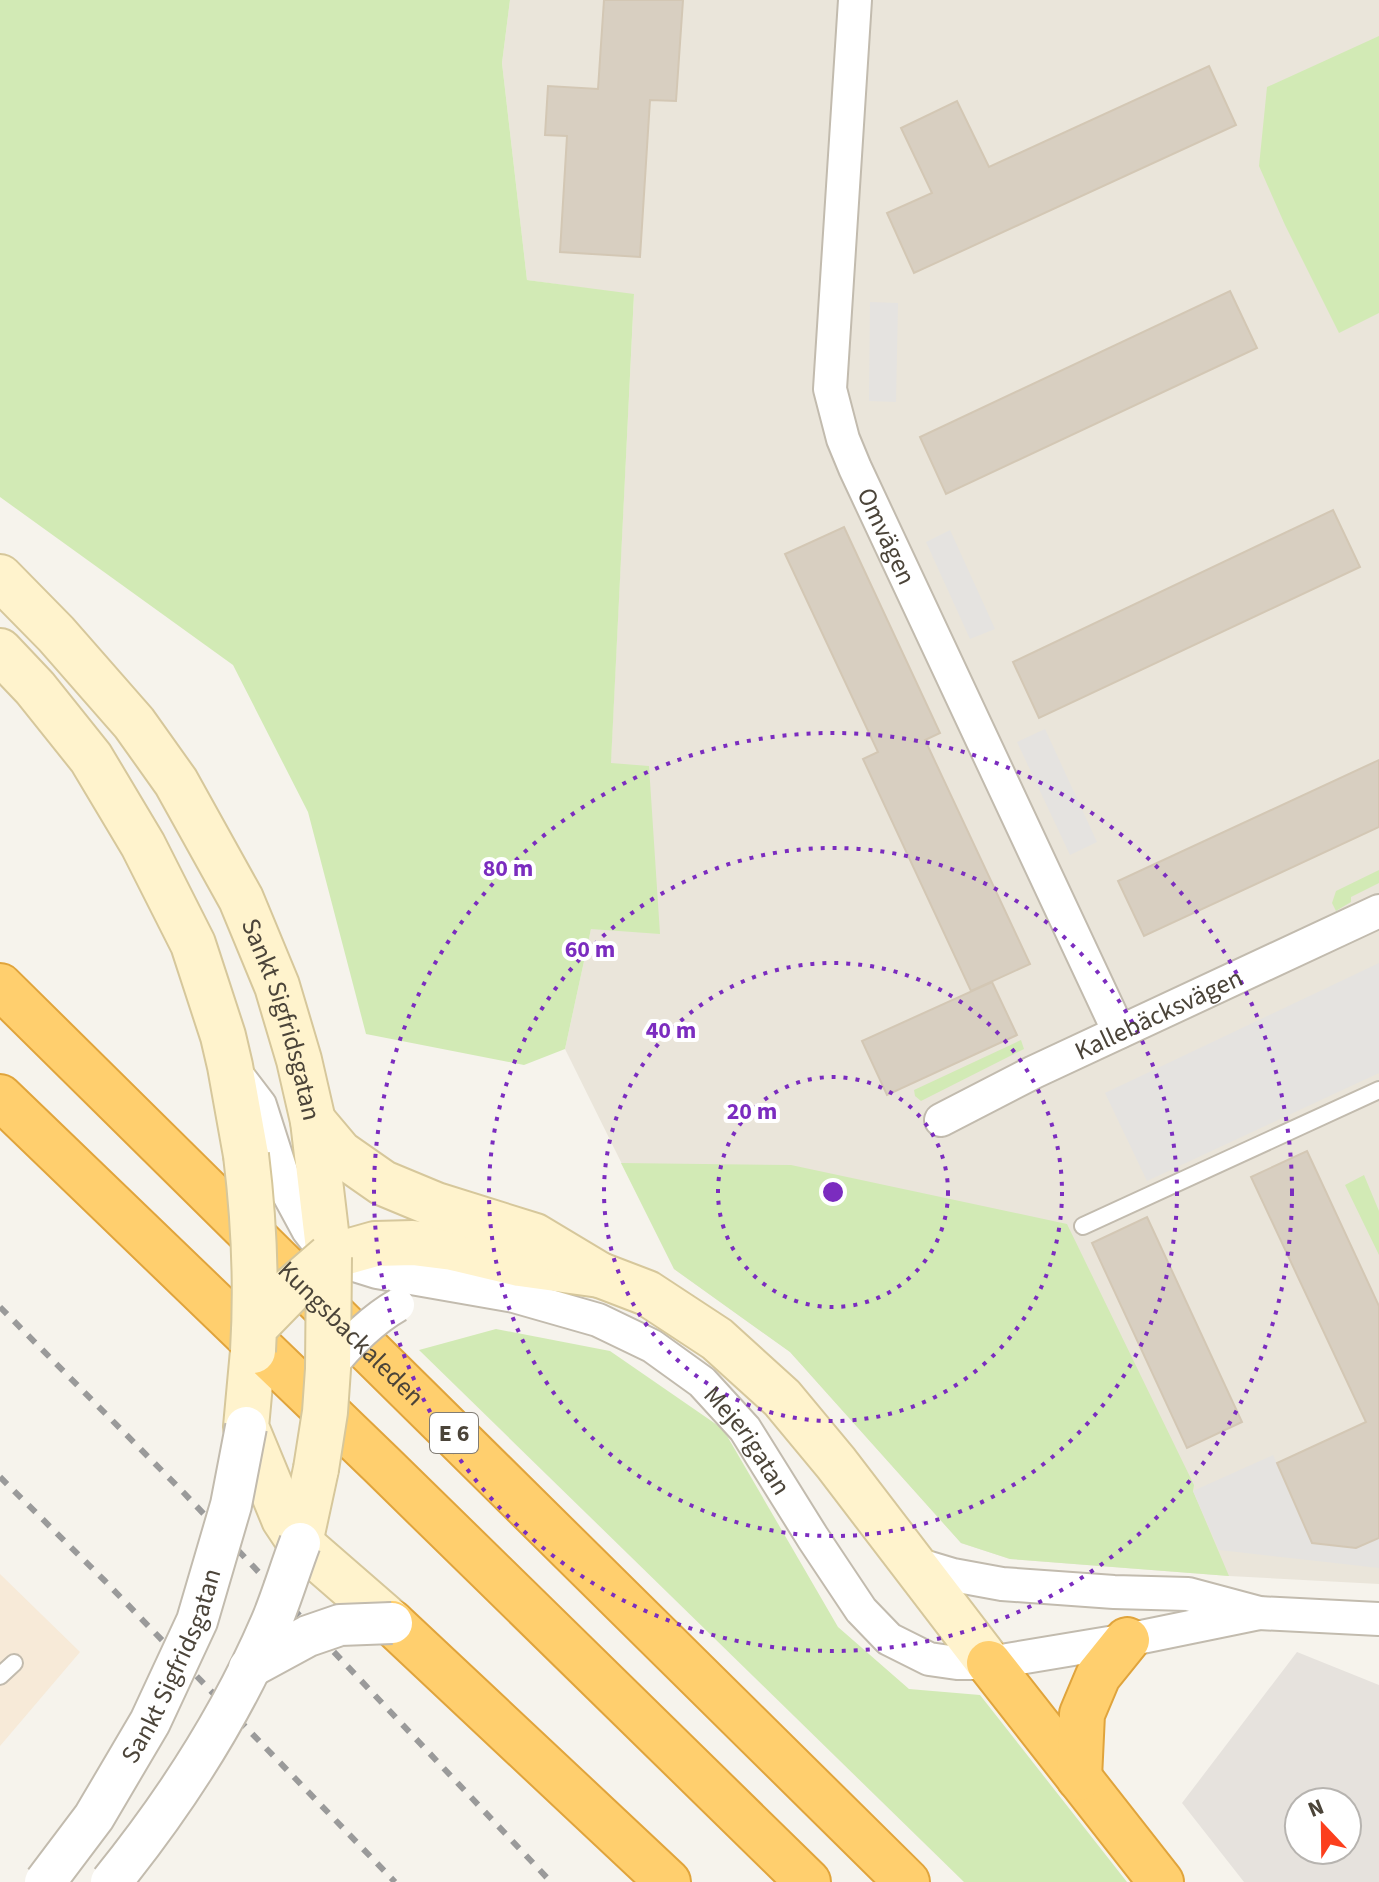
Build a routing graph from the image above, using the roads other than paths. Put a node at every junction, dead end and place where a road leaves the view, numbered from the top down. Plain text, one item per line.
1 (855, 0) edge
2 (0, 577) edge
3 (0, 651) edge
4 (1379, 911) edge
5 (0, 986) edge
6 (1119, 1032) junction
7 (230, 1066) junction
8 (1379, 1090) edge
9 (0, 1097) edge
10 (941, 1120) dead end
11 (313, 1121) junction
12 (1083, 1226) dead end
13 (340, 1253) junction
14 (600, 1275) junction
15 (447, 1284) junction
16 (254, 1328) junction
17 (328, 1369) junction
18 (246, 1427) junction
19 (300, 1543) junction
20 (913, 1563) junction
21 (1259, 1613) junction
22 (1379, 1619) edge
23 (392, 1623) junction
24 (1127, 1640) junction
25 (14, 1663) dead end
26 (989, 1663) junction
27 (249, 1668) junction
28 (0, 1676) edge
29 (1079, 1778) junction
30 (45, 1882) edge
31 (111, 1882) edge
32 (668, 1882) edge
33 (808, 1882) edge
34 (907, 1882) edge
35 (1161, 1882) edge

1 - 6 street, Omvägen
2 - 11 main road, Sankt Sigfridsgatan
3 - 7 main road, Sankt Sigfridsgatan
4 - 6 street, Kallebäcksvägen
5 - 34 highway, Kungsbackaleden / E 6
6 - 10 street, Kallebäcksvägen
7 - 13 street
7 - 16 main road, Sankt Sigfridsgatan, bridge
8 - 12 lane
9 - 33 highway
11 - 13 main road, Sankt Sigfridsgatan
11 - 14 main road, Mejerigatan
13 - 14 main road, Mejerigatan
13 - 15 street, Mejerigatan
13 - 16 main road, Mejerigatan, bridge
13 - 17 main road, Sankt Sigfridsgatan, bridge
14 - 20 main road, Mejerigatan
15 - 17 street, bridge
15 - 26 street, Mejerigatan
16 - 18 main road, Sankt Sigfridsgatan, bridge
17 - 19 main road, Sankt Sigfridsgatan, bridge
18 - 19 main road, Sankt Sigfridsgatan
18 - 30 street, Sankt Sigfridsgatan, bridge
19 - 23 main road, Sankt Sigfridsgatan
19 - 27 street, Sankt Sigfridsgatan, bridge
20 - 21 street, Mejerigatan
20 - 26 main road, Mejerigatan
21 - 22 street, Mejerigatan
21 - 24 street, Mejerigatan
23 - 27 street, bridge
23 - 32 highway
24 - 26 street, Mejerigatan
24 - 29 highway
25 - 28 lane
26 - 29 highway
27 - 31 street, Sankt Sigfridsgatan, bridge
29 - 35 highway

